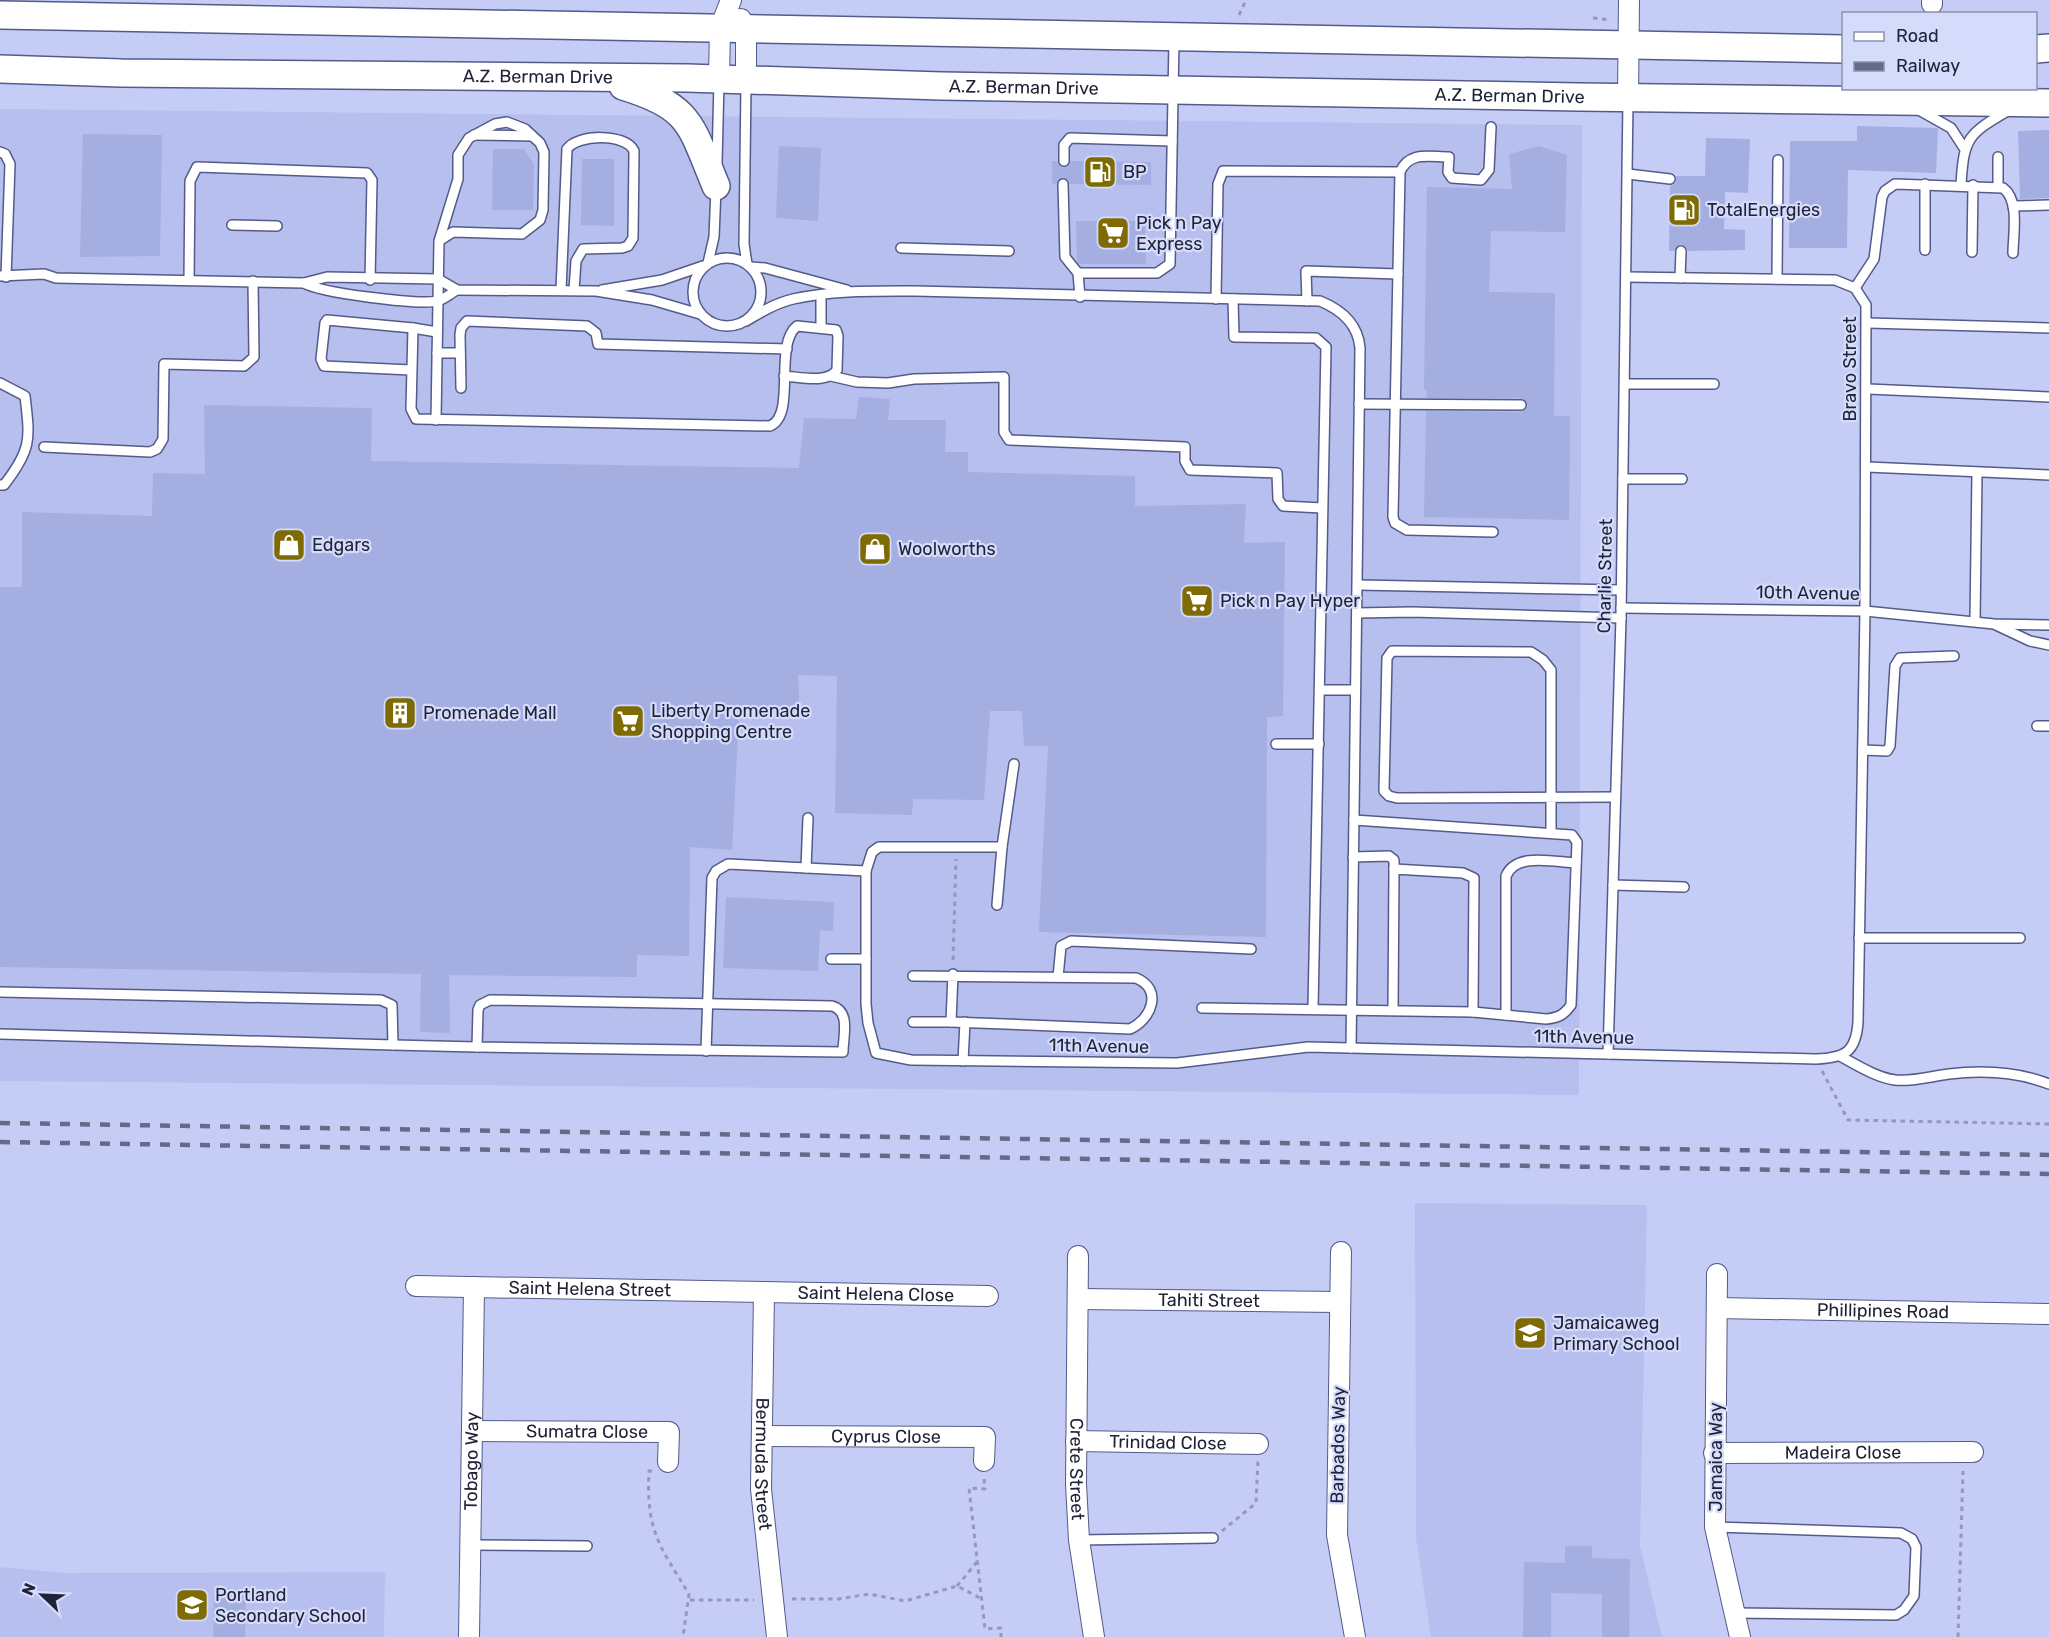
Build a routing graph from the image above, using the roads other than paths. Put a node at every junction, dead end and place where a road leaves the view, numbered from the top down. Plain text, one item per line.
1 (1629, 0) edge
2 (731, 2) edge
3 (0, 15) edge
4 (733, 28) junction
5 (1174, 37) junction
6 (1628, 43) junction
7 (1842, 49) edge
8 (0, 69) edge
9 (602, 79) junction
10 (719, 80) junction
11 (746, 80) junction
12 (1173, 89) junction
13 (1628, 98) junction
14 (1900, 102) junction
15 (2021, 103) junction
16 (2049, 103) edge
17 (1491, 127) dead end
18 (474, 135) junction
19 (532, 136) junction
20 (1172, 141) junction
21 (1964, 148) junction
22 (0, 152) edge
23 (1998, 156) dead end
24 (1778, 160) dead end
25 (1064, 161) dead end
26 (1400, 172) junction
27 (1628, 174) junction
28 (1670, 179) dead end
29 (1063, 184) dead end
30 (1925, 184) junction
31 (1961, 184) junction
32 (1973, 185) junction
33 (716, 186) junction
34 (1998, 187) junction
35 (2049, 205) edge
36 (2013, 206) junction
37 (232, 225) dead end
38 (278, 226) dead end
39 (4, 239) edge
40 (439, 240) junction
41 (901, 248) dead end
42 (1925, 250) dead end
43 (1009, 251) dead end
44 (1681, 251) dead end
45 (1972, 252) dead end
46 (2013, 253) dead end
47 (705, 265) junction
48 (749, 266) junction
49 (1078, 273) junction
50 (1398, 274) junction
51 (3, 277) edge
52 (1627, 277) junction
53 (1680, 278) junction
54 (438, 279) junction
55 (1777, 279) junction
56 (189, 280) junction
57 (370, 280) junction
58 (253, 281) junction
59 (304, 283) junction
60 (1855, 288) junction
61 (457, 290) junction
62 (561, 290) junction
63 (574, 290) junction
64 (596, 291) junction
65 (849, 291) junction
66 (821, 296) junction
67 (1080, 297) junction
68 (1216, 299) junction
69 (1233, 299) junction
70 (1307, 301) junction
71 (437, 302) junction
72 (700, 314) junction
73 (746, 321) junction
74 (1868, 323) junction
75 (413, 328) junction
76 (821, 328) junction
77 (2049, 328) edge
78 (437, 332) junction
79 (787, 349) junction
80 (437, 353) junction
81 (460, 353) junction
82 (411, 370) junction
83 (784, 376) junction
84 (831, 376) junction
85 (0, 382) edge
86 (1625, 384) junction
87 (1714, 384) dead end
88 (461, 388) dead end
89 (1868, 389) junction
90 (2049, 397) edge
91 (1395, 403) junction
92 (1359, 404) junction
93 (1521, 405) dead end
94 (436, 420) junction
95 (44, 447) dead end
96 (1867, 467) junction
97 (1977, 473) junction
98 (2049, 475) edge
99 (1623, 478) junction
100 (1682, 478) dead end
101 (0, 485) edge
102 (1322, 508) junction
103 (1493, 532) dead end
104 (1358, 585) junction
105 (1621, 590) junction
106 (1621, 608) junction
107 (1865, 611) junction
108 (1357, 613) junction
109 (1621, 618) junction
110 (1975, 621) junction
111 (1994, 624) junction
112 (2049, 625) edge
113 (2049, 645) edge
114 (1954, 656) dead end
115 (1321, 690) junction
116 (1355, 690) junction
117 (2037, 726) dead end
118 (2049, 726) edge
119 (1276, 744) dead end
120 (1319, 744) junction
121 (1863, 750) junction
122 (1014, 764) dead end
123 (1552, 797) junction
124 (1615, 797) junction
125 (808, 818) dead end
126 (1354, 820) junction
127 (1551, 831) junction
128 (1002, 847) junction
129 (1353, 857) junction
130 (1576, 863) junction
131 (806, 868) junction
132 (1394, 869) junction
133 (866, 871) junction
134 (1613, 885) junction
135 (1684, 887) dead end
136 (997, 905) dead end
137 (1860, 938) junction
138 (2020, 938) dead end
139 (1251, 949) dead end
140 (831, 959) dead end
141 (866, 959) junction
142 (953, 974) junction
143 (913, 976) dead end
144 (1058, 977) junction
145 (0, 992) edge
146 (706, 1003) junction
147 (1202, 1008) dead end
148 (1313, 1009) junction
149 (1353, 1010) junction
150 (1393, 1010) junction
151 (1473, 1012) junction
152 (1506, 1015) junction
153 (913, 1022) dead end
154 (951, 1022) junction
155 (965, 1022) junction
156 (0, 1034) edge
157 (393, 1045) junction
158 (477, 1047) junction
159 (1351, 1048) junction
160 (706, 1051) junction
161 (1608, 1054) junction
162 (1840, 1056) junction
163 (963, 1061) junction
164 (2049, 1084) edge
165 (1341, 1252) dead end
166 (1078, 1256) dead end
167 (1717, 1274) dead end
168 (416, 1286) dead end
169 (474, 1287) junction
170 (764, 1292) junction
171 (988, 1296) dead end
172 (1079, 1299) junction
173 (1340, 1302) junction
174 (1717, 1308) junction
175 (2049, 1314) edge
176 (473, 1431) junction
177 (763, 1436) junction
178 (1076, 1441) junction
179 (1258, 1444) road end
180 (1714, 1453) junction
181 (1968, 1453) road end
182 (984, 1461) dead end
183 (664, 1466) road end
184 (1715, 1527) junction
185 (1213, 1538) road end
186 (1079, 1540) junction
187 (471, 1545) junction
188 (587, 1546) dead end
189 (1733, 1613) junction
190 (470, 1637) edge
191 (777, 1637) edge
192 (1094, 1637) edge
193 (1355, 1637) edge
194 (1740, 1637) edge

1 - 6 street
2 - 4 street
3 - 4 main road
4 - 5 main road
4 - 10 street
4 - 11 street
5 - 6 main road
5 - 12 lane
6 - 7 main road
6 - 13 street
8 - 9 main road, A.Z. Berman Drive
9 - 10 main road, A.Z. Berman Drive
9 - 33 main road
10 - 11 main road, A.Z. Berman Drive
10 - 33 lane
11 - 12 main road, A.Z. Berman Drive
11 - 48 lane
12 - 13 main road, A.Z. Berman Drive
12 - 20 lane
13 - 14 main road, A.Z. Berman Drive
13 - 27 lane, Charlie Street
14 - 15 main road, A.Z. Berman Drive
14 - 21 lane
15 - 16 main road, A.Z. Berman Drive
15 - 21 lane
17 - 26 lane
18 - 19 lane
18 - 19 lane
18 - 40 lane
19 - 40 lane
20 - 25 lane
20 - 49 lane
21 - 31 lane
22 - 39 lane
23 - 34 lane
24 - 55 lane
26 - 50 lane
26 - 68 lane
27 - 28 lane
27 - 52 lane, Charlie Street
29 - 49 lane
30 - 31 lane
30 - 42 lane
30 - 60 lane
31 - 32 lane
32 - 34 lane
32 - 45 lane
33 - 47 lane
34 - 36 lane
35 - 36 lane
36 - 46 lane
37 - 38 lane
39 - 51 lane
40 - 54 lane
41 - 43 lane
44 - 53 lane
47 - 48 lane
47 - 64 lane
47 - 72 lane
48 - 65 lane
48 - 73 lane
49 - 67 lane
50 - 70 lane
50 - 91 lane
51 - 56 lane
52 - 53 lane
52 - 86 lane, Charlie Street
53 - 55 lane
54 - 57 lane
54 - 61 lane
54 - 71 lane
55 - 60 lane
56 - 57 lane
56 - 58 lane
57 - 59 lane
58 - 59 lane
58 - 95 lane
59 - 71 lane
60 - 74 lane, Bravo Street
61 - 62 lane
61 - 71 lane
62 - 63 lane
62 - 63 lane
63 - 64 lane
64 - 72 lane
65 - 66 lane
65 - 67 lane
66 - 73 lane
66 - 76 lane
67 - 68 lane
68 - 69 lane
69 - 70 lane
69 - 102 lane
70 - 92 lane
71 - 78 lane
72 - 73 lane
74 - 77 lane
74 - 89 lane, Bravo Street
75 - 78 lane
75 - 82 lane
75 - 82 lane
76 - 79 lane
76 - 84 lane
78 - 80 lane
79 - 81 lane
79 - 83 lane
80 - 81 lane
80 - 94 lane
81 - 88 lane
82 - 94 lane
83 - 84 lane
83 - 94 lane
84 - 102 lane
85 - 101 lane
86 - 87 lane
86 - 99 lane, Charlie Street
89 - 90 lane
89 - 96 lane, Bravo Street
91 - 92 lane
91 - 93 lane
91 - 103 lane
92 - 104 lane
96 - 97 lane
96 - 107 lane, Bravo Street
97 - 98 lane
97 - 110 lane
99 - 100 lane
99 - 105 lane, Charlie Street
102 - 115 lane
104 - 105 lane
104 - 108 lane
105 - 106 lane, Charlie Street
106 - 107 lane, 10th Avenue
106 - 109 lane, Charlie Street
107 - 110 lane, 10th Avenue
107 - 121 lane
108 - 109 lane
108 - 116 lane
109 - 124 lane, Charlie Street
110 - 111 lane, 10th Avenue
111 - 112 lane, 10th Avenue
111 - 113 lane, 10th Avenue
114 - 121 lane
115 - 116 lane
115 - 120 lane
116 - 126 lane
117 - 118 lane
119 - 120 lane
120 - 148 lane
121 - 137 lane
122 - 128 lane
123 - 123 lane
123 - 124 lane
123 - 127 lane
124 - 134 lane, Charlie Street
125 - 131 lane
126 - 127 lane
126 - 129 lane
127 - 130 lane
128 - 133 lane
128 - 136 lane
129 - 132 lane
129 - 149 lane
130 - 152 lane
130 - 152 lane
131 - 133 lane
131 - 146 lane
132 - 150 lane
132 - 151 lane
133 - 141 lane
134 - 135 lane
134 - 161 lane, Charlie Street
137 - 138 lane
137 - 162 lane
139 - 144 lane
140 - 141 lane
141 - 163 lane, 11th Avenue
142 - 143 lane
142 - 144 lane
142 - 154 lane
144 - 155 lane
145 - 157 lane
146 - 158 lane
146 - 160 lane
146 - 160 lane
147 - 148 lane
148 - 149 lane
149 - 150 lane
149 - 159 lane
150 - 151 lane
151 - 152 lane
153 - 154 lane
154 - 155 lane
155 - 163 lane
156 - 157 lane
157 - 158 lane
158 - 160 lane
159 - 161 lane, 11th Avenue
159 - 163 lane, 11th Avenue
161 - 162 lane, 11th Avenue
162 - 164 lane
165 - 173 street, Barbados Way
166 - 172 street, Crete Street
167 - 174 street, Jamaica Way
168 - 169 street, Saint Helena Street
169 - 170 street, Saint Helena Street
169 - 176 street, Tobago Way
170 - 171 street, Saint Helena Close
170 - 177 street, Bermuda Street
172 - 173 street, Tahiti Street
172 - 178 street, Crete Street
173 - 193 street, Barbados Way
174 - 175 street, Phillipines Road
174 - 180 street, Jamaica Way
176 - 183 street, Sumatra Close
176 - 187 street, Tobago Way
177 - 182 street, Cyprus Close
177 - 191 street, Bermuda Street
178 - 179 street, Trinidad Close
178 - 186 street, Crete Street
180 - 181 street, Madeira Close
180 - 184 street, Jamaica Way
184 - 189 street, Jamaica Way
184 - 189 lane
185 - 186 lane
186 - 192 street, Crete Street
187 - 188 lane
187 - 190 street, Tobago Way
189 - 194 street, Jamaica Way

